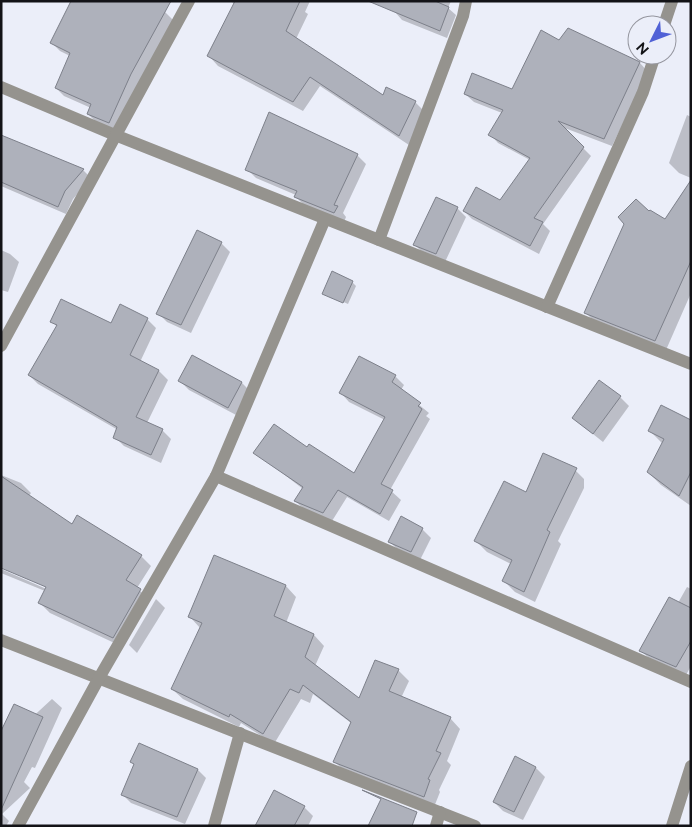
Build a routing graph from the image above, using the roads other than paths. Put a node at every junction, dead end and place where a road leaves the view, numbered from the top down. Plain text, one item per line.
1 (189, 1) edge
2 (466, 1) edge
3 (672, 1) edge
4 (667, 15) edge
5 (652, 65) edge
6 (1, 87) edge
7 (115, 135) junction
8 (325, 219) junction
9 (379, 240) junction
10 (547, 307) junction
11 (1, 346) edge
12 (691, 364) edge
13 (216, 476) junction
14 (1, 640) edge
15 (99, 678) junction
16 (691, 682) edge
17 (240, 733) junction
18 (691, 766) edge
19 (440, 812) junction
20 (18, 826) edge
21 (214, 826) edge
22 (436, 826) edge
23 (475, 826) edge
24 (672, 826) edge

1 - 7 street
2 - 9 street
3 - 4 street
5 - 10 street
6 - 7 street
7 - 8 street
7 - 11 street
8 - 9 street
8 - 13 street
9 - 10 street
10 - 12 street
13 - 15 street
13 - 16 street
14 - 15 street
15 - 17 street
15 - 20 street
17 - 19 street
17 - 21 street
18 - 24 street
19 - 22 street
19 - 23 street

